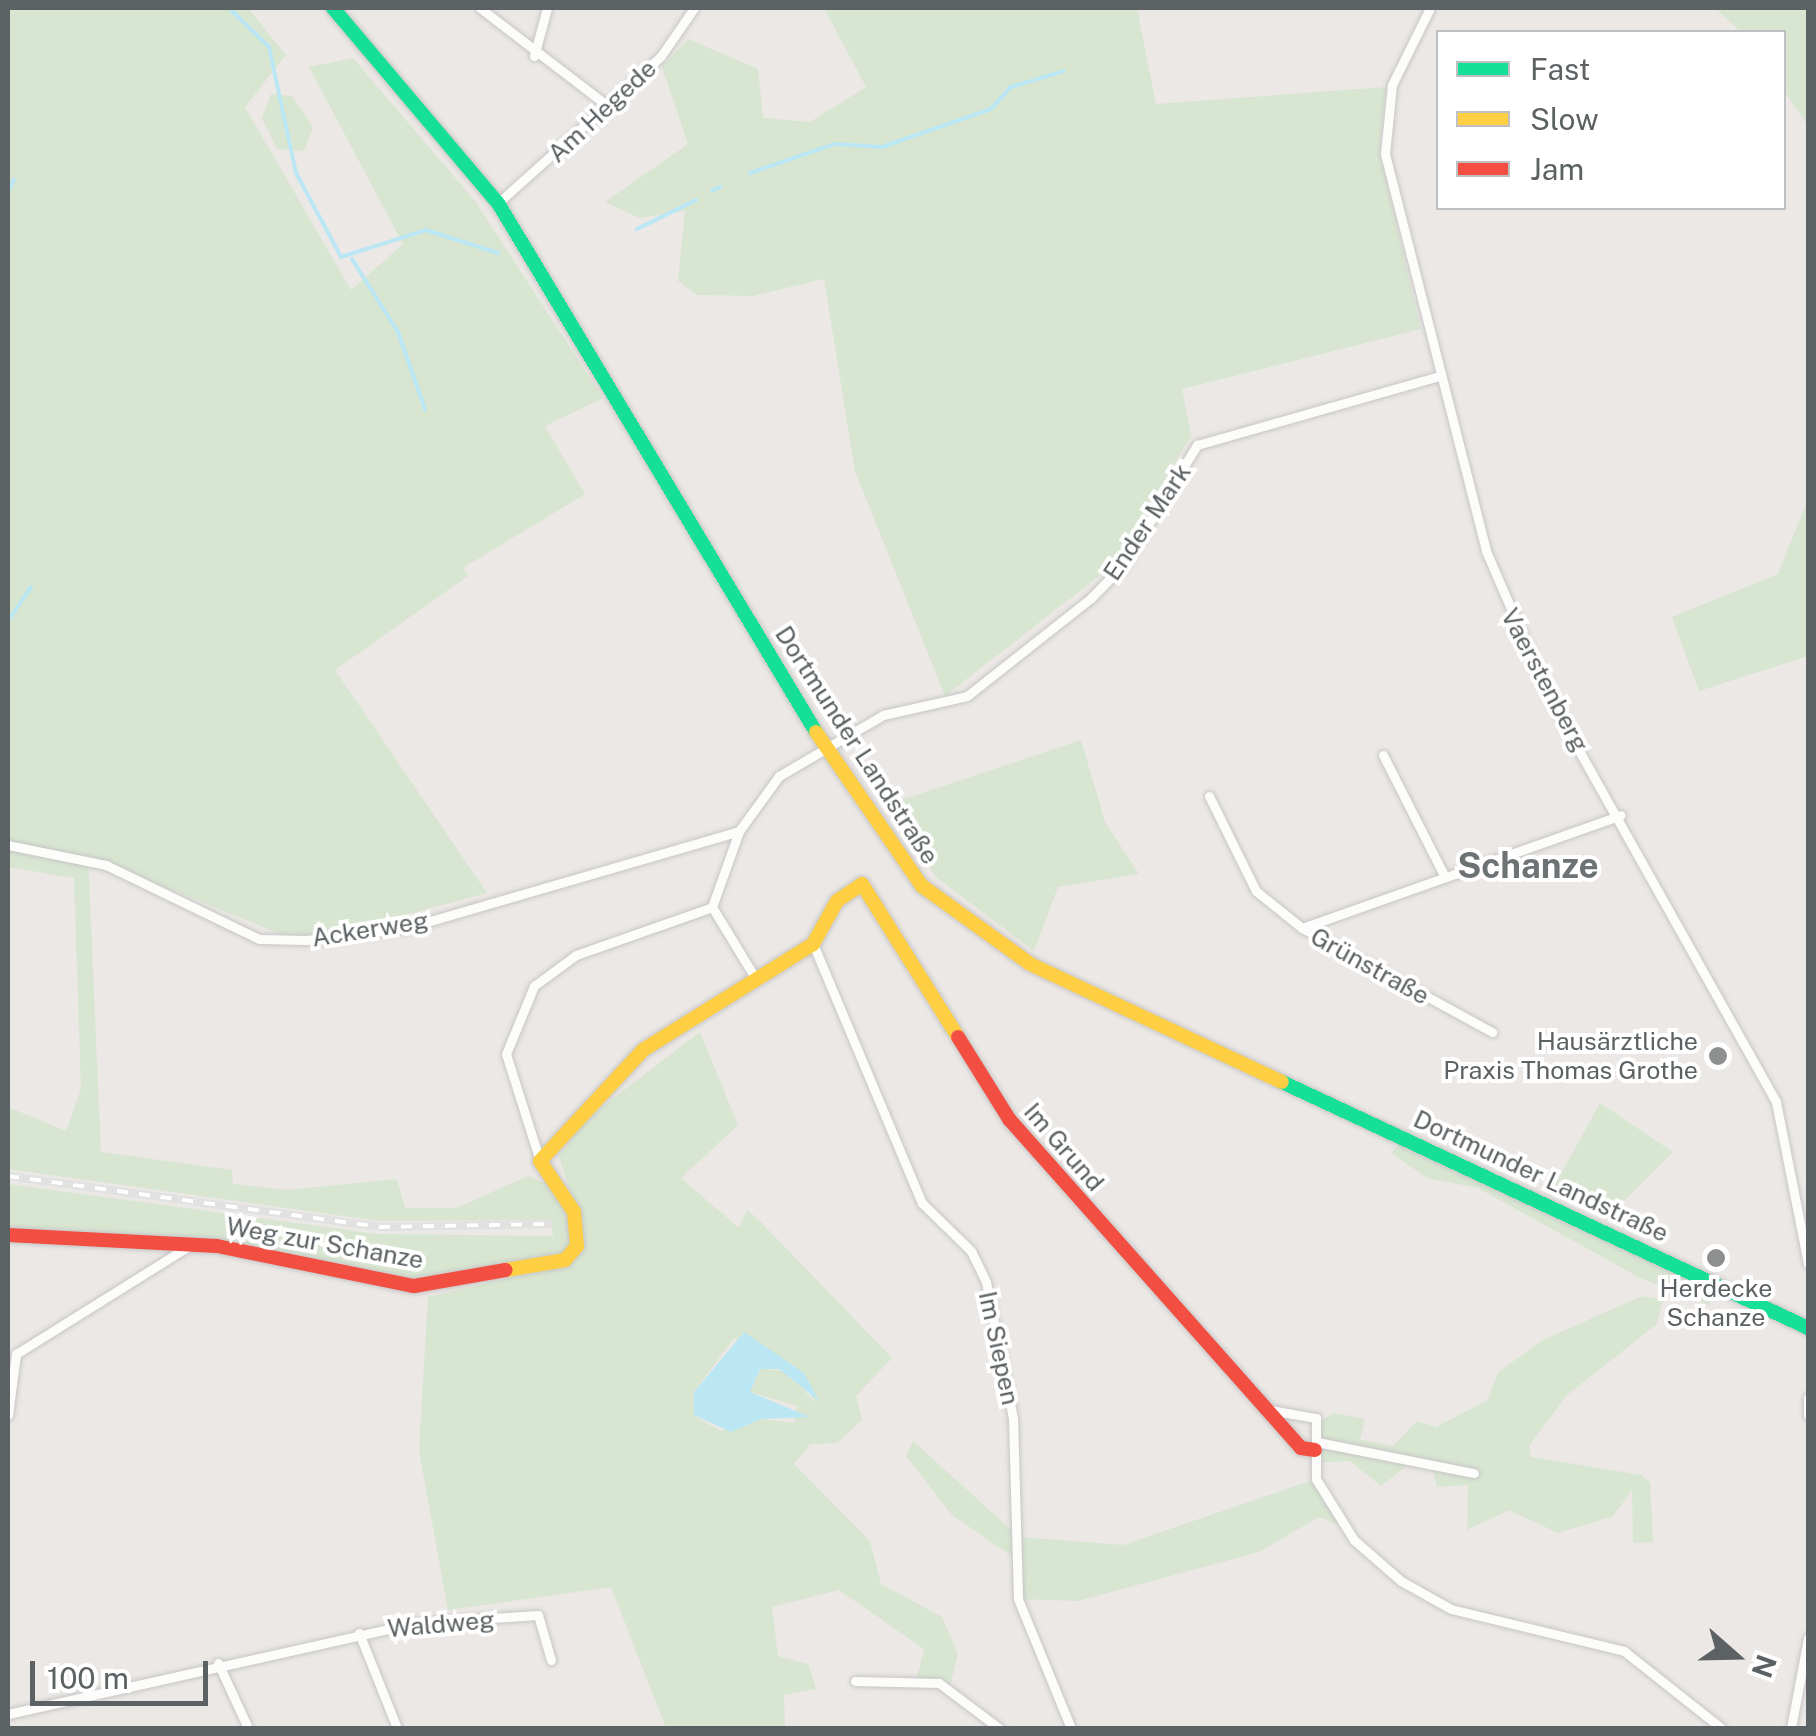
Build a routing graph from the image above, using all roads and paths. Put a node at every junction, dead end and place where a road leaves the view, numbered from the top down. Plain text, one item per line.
1 (332, 8) edge
2 (480, 8) edge
3 (547, 8) edge
4 (694, 8) edge
5 (1430, 8) edge
6 (534, 56) junction
7 (605, 104) junction
8 (498, 204) junction
9 (1440, 376) junction
10 (827, 750) junction
11 (1383, 755) dead end
12 (1209, 796) dead end
13 (1622, 815) junction
14 (739, 831) junction
15 (8, 846) edge
16 (1444, 875) junction
17 (712, 907) junction
18 (1302, 928) junction
19 (813, 944) junction
20 (756, 979) junction
21 (1492, 1032) dead end
22 (540, 1160) junction
23 (8, 1235) edge
24 (187, 1246) junction
25 (1808, 1264) edge
26 (1808, 1328) edge
27 (12, 1354) edge
28 (1808, 1398) edge
29 (1270, 1410) junction
30 (8, 1415) edge
31 (1808, 1415) edge
32 (1316, 1446) junction
33 (1474, 1472) dead end
34 (358, 1632) junction
35 (1808, 1638) edge
36 (551, 1660) dead end
37 (218, 1662) junction
38 (854, 1681) dead end
39 (8, 1714) edge
40 (248, 1728) edge
41 (397, 1728) edge
42 (999, 1728) edge
43 (1071, 1728) edge
44 (1722, 1728) edge
45 (1791, 1728) edge

1 - 8 main road, Dortmunder Landstraße
2 - 6 street
3 - 6 street
4 - 7 street, Am Hegede
5 - 9 street, Vaerstenberg
6 - 7 street
7 - 8 street, Am Hegede
8 - 10 main road, Dortmunder Landstraße
9 - 10 street, Ender Mark
9 - 13 street, Vaerstenberg
10 - 14 street, Ender Mark
10 - 26 main road, Dortmunder Landstraße
11 - 16 street
12 - 18 street, Grünstraße
13 - 16 street, Grünstraße
13 - 25 street, Vaerstenberg
14 - 15 street, Ackerweg
14 - 17 street, Ender Mark
16 - 18 street, Grünstraße
17 - 20 street
17 - 22 street
18 - 21 street, Grünstraße
19 - 20 main road
19 - 29 main road, Im Grund
19 - 43 street, Im Siepen
20 - 22 main road
22 - 24 main road, Weg zur Schanze
23 - 24 main road, Weg zur Schanze
24 - 27 street
27 - 30 street
28 - 31 street
29 - 32 main road, Im Grund
29 - 32 street
32 - 33 street
32 - 44 street
34 - 36 street, Waldweg
34 - 37 street, Waldweg
34 - 41 street
35 - 45 street
37 - 39 street, Waldweg
37 - 40 street
38 - 42 street

